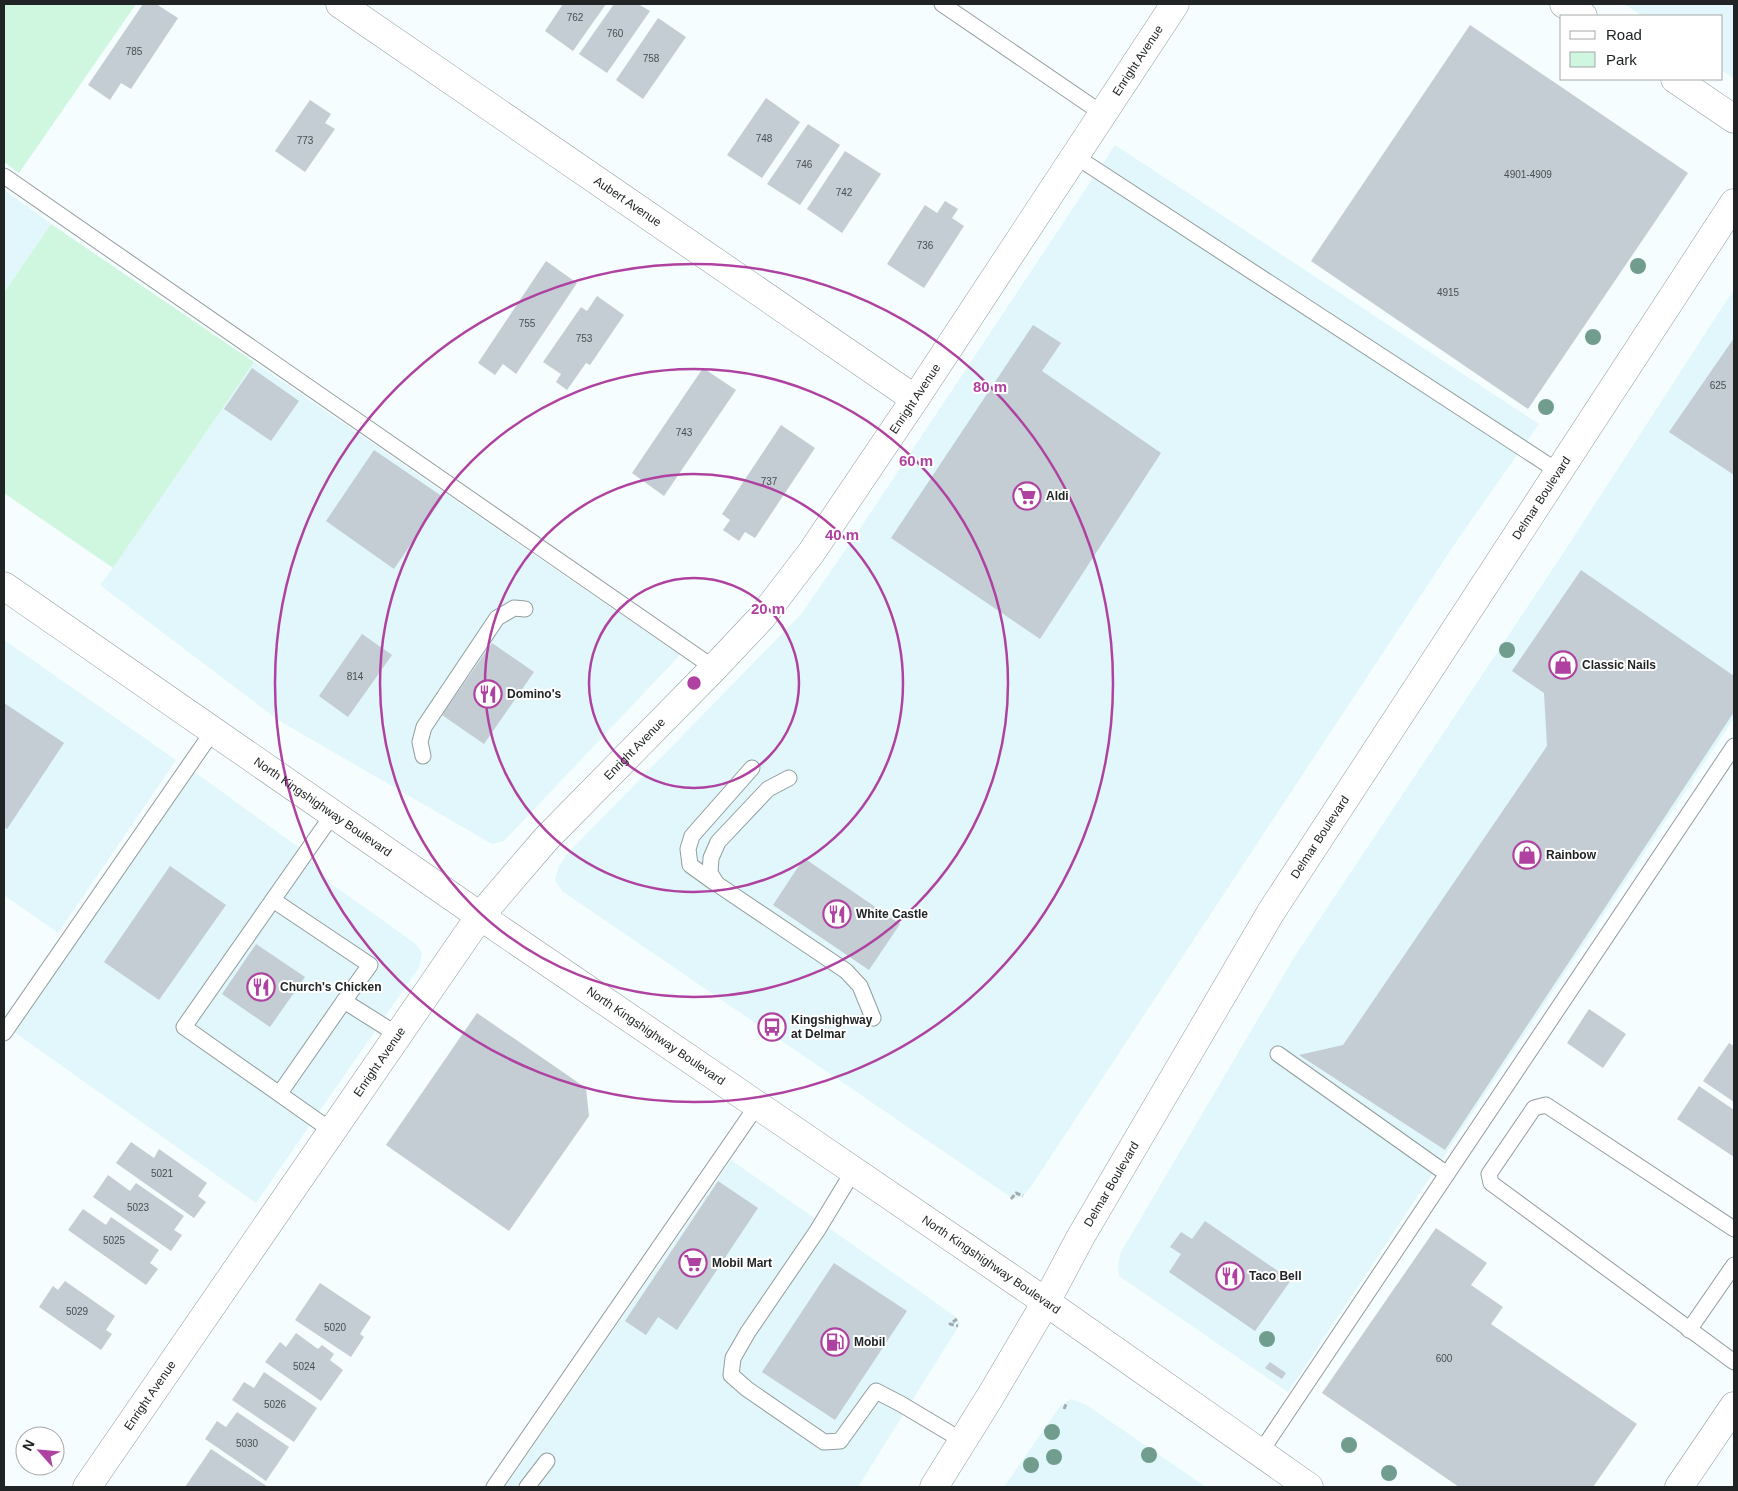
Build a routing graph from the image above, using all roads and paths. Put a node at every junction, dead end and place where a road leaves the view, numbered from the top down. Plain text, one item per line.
1 (340, 4) edge
2 (942, 4) edge
3 (1175, 4) edge
4 (1564, 4) edge
5 (1580, 15) edge
6 (1676, 80) edge
7 (1102, 114) junction
8 (1734, 119) edge
9 (1075, 156) junction
10 (4, 176) edge
11 (1734, 203) edge
12 (915, 399) junction
13 (1558, 472) junction
14 (4, 586) edge
15 (525, 609) dead end
16 (714, 668) junction
17 (213, 731) junction
18 (1734, 746) edge
19 (423, 756) dead end
20 (752, 768) dead end
21 (789, 778) dead end
22 (333, 814) junction
23 (717, 884) junction
24 (273, 900) junction
25 (480, 916) junction
26 (344, 1001) junction
27 (873, 1018) dead end
28 (4, 1033) edge
29 (398, 1036) junction
30 (1278, 1054) dead end
31 (280, 1093) junction
32 (758, 1104) junction
33 (332, 1131) junction
34 (854, 1170) junction
35 (1447, 1174) junction
36 (1023, 1196) dead end
37 (1011, 1199) dead end
38 (1734, 1229) edge
39 (1734, 1265) edge
40 (1046, 1302) junction
41 (957, 1319) dead end
42 (958, 1326) dead end
43 (1689, 1330) junction
44 (1734, 1362) edge
45 (1067, 1402) dead end
46 (1734, 1406) edge
47 (1064, 1409) dead end
48 (963, 1441) junction
49 (1260, 1453) junction
50 (547, 1461) dead end
51 (87, 1487) edge
52 (494, 1487) edge
53 (527, 1487) edge
54 (934, 1487) edge
55 (1309, 1487) edge
56 (1679, 1487) edge

1 - 12 main road, Aubert Avenue
2 - 7 lane
3 - 7 main road, Enright Avenue
4 - 5 main road
6 - 8 main road
7 - 9 main road, Enright Avenue
9 - 12 main road, Enright Avenue
9 - 13 lane
10 - 16 lane
11 - 13 main road, Delmar Boulevard
12 - 16 main road, Enright Avenue
13 - 40 main road, Delmar Boulevard
14 - 17 main road, North Kingshighway Boulevard
15 - 19 lane
16 - 25 main road, Enright Avenue
17 - 22 main road, North Kingshighway Boulevard
17 - 28 lane
18 - 35 lane
20 - 23 lane
21 - 23 lane
22 - 24 lane
22 - 25 main road, North Kingshighway Boulevard
23 - 27 lane
24 - 26 lane
24 - 31 lane
25 - 29 main road, Enright Avenue
25 - 32 main road, North Kingshighway Boulevard
26 - 29 lane
26 - 31 lane
29 - 33 main road, Enright Avenue
30 - 35 lane
31 - 33 lane
32 - 34 main road, North Kingshighway Boulevard
32 - 52 lane
33 - 51 main road, Enright Avenue
34 - 40 main road, North Kingshighway Boulevard
34 - 48 lane
35 - 49 lane
36 - 37 path
38 - 43 lane
39 - 43 lane
40 - 48 main road, Delmar Boulevard
40 - 49 main road, North Kingshighway Boulevard
41 - 42 path
43 - 44 lane
45 - 47 path
46 - 56 main road
48 - 54 main road, Delmar Boulevard
49 - 55 main road, North Kingshighway Boulevard
50 - 53 lane

